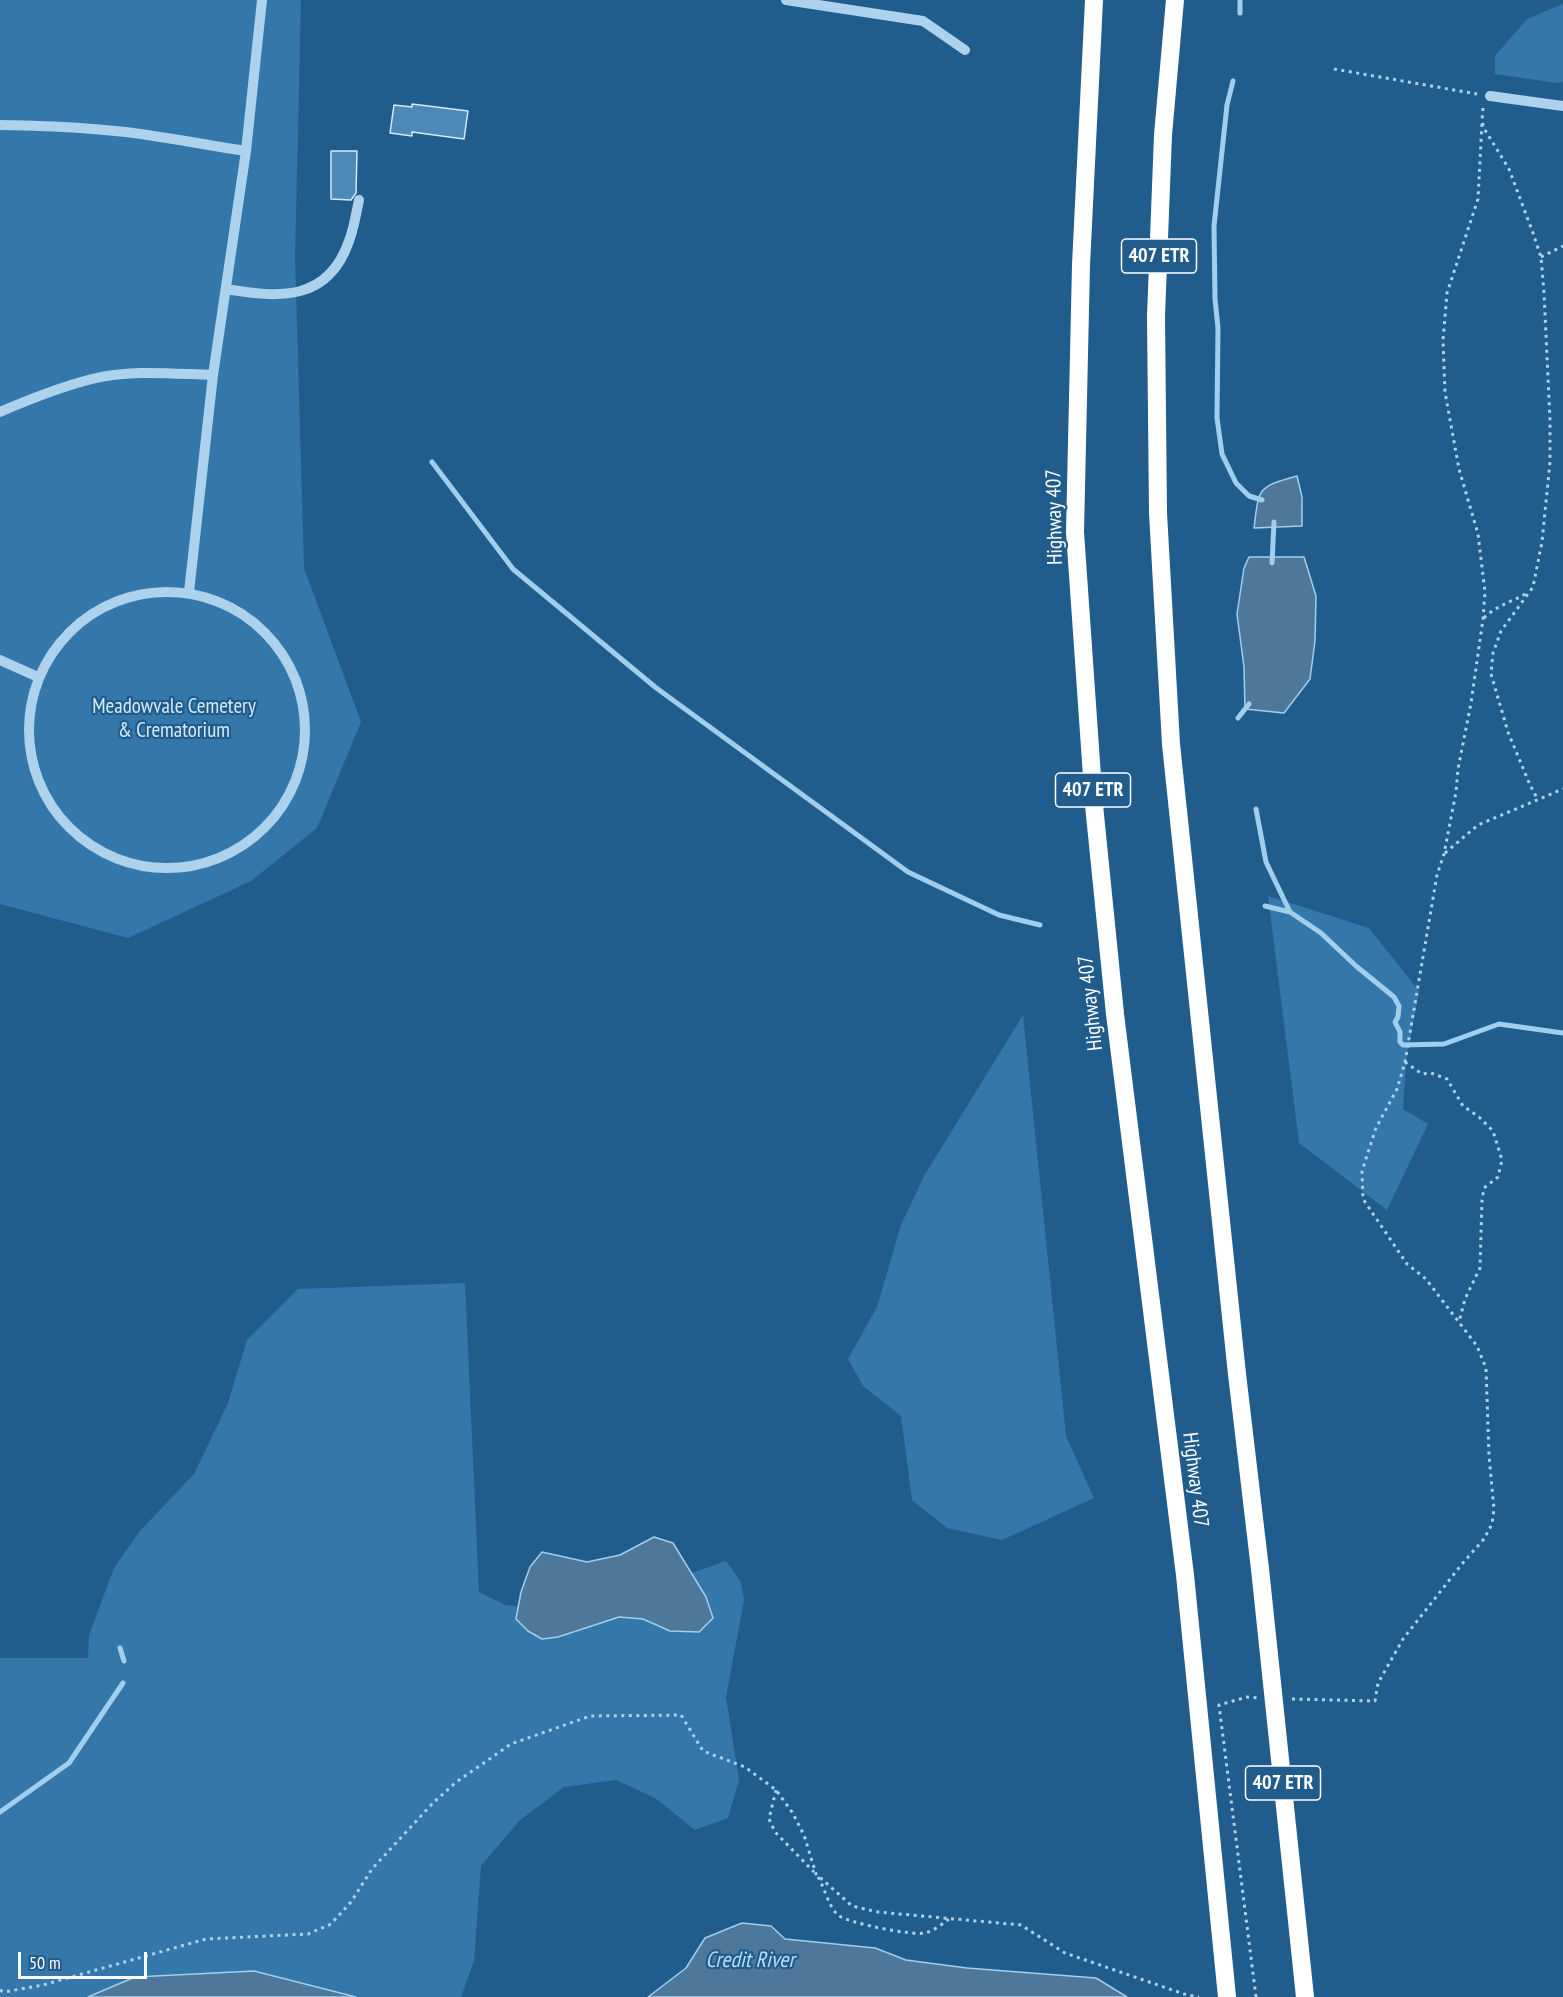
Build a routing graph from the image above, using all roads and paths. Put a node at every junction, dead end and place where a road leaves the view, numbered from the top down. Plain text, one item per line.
1 (262, 0) edge
2 (786, 0) edge
3 (1094, 0) edge
4 (1175, 0) edge
5 (965, 50) dead end
6 (1334, 69) dead end
7 (1490, 96) junction
8 (1563, 106) edge
9 (1482, 122) junction
10 (0, 125) edge
11 (246, 151) junction
12 (359, 200) dead end
13 (1563, 246) edge
14 (1541, 257) junction
15 (226, 289) junction
16 (213, 375) junction
17 (0, 412) edge
18 (189, 592) junction
19 (1529, 592) junction
20 (1483, 619) junction
21 (0, 660) edge
22 (38, 678) junction
23 (1563, 789) edge
24 (1538, 800) junction
25 (1444, 854) junction
26 (1405, 1062) junction
27 (1459, 1322) junction
28 (1258, 1698) dead end
29 (1282, 1698) dead end
30 (776, 1790) junction
31 (816, 1874) junction
32 (949, 1919) junction
33 (0, 1990) edge
34 (1199, 1997) edge
35 (1227, 1997) edge
36 (1256, 1997) edge
37 (1305, 1997) edge

1 - 11 street
2 - 5 street
3 - 35 highway, Highway 407 / 407 ETR
4 - 37 highway, 407 ETR, bridge
6 - 7 path
7 - 8 street
7 - 9 path
9 - 14 path
9 - 20 path
10 - 11 street
11 - 15 street
12 - 15 street
13 - 14 path
14 - 19 path
15 - 16 street
16 - 17 street
16 - 18 street
18 - 22 street
18 - 22 street
19 - 20 path
19 - 24 path
20 - 25 path
21 - 22 street
23 - 24 path
24 - 25 path
25 - 26 path
26 - 27 path
26 - 27 path
27 - 29 path
28 - 36 path
30 - 31 path
30 - 31 path
30 - 33 path
31 - 32 path
31 - 32 path
32 - 34 path

